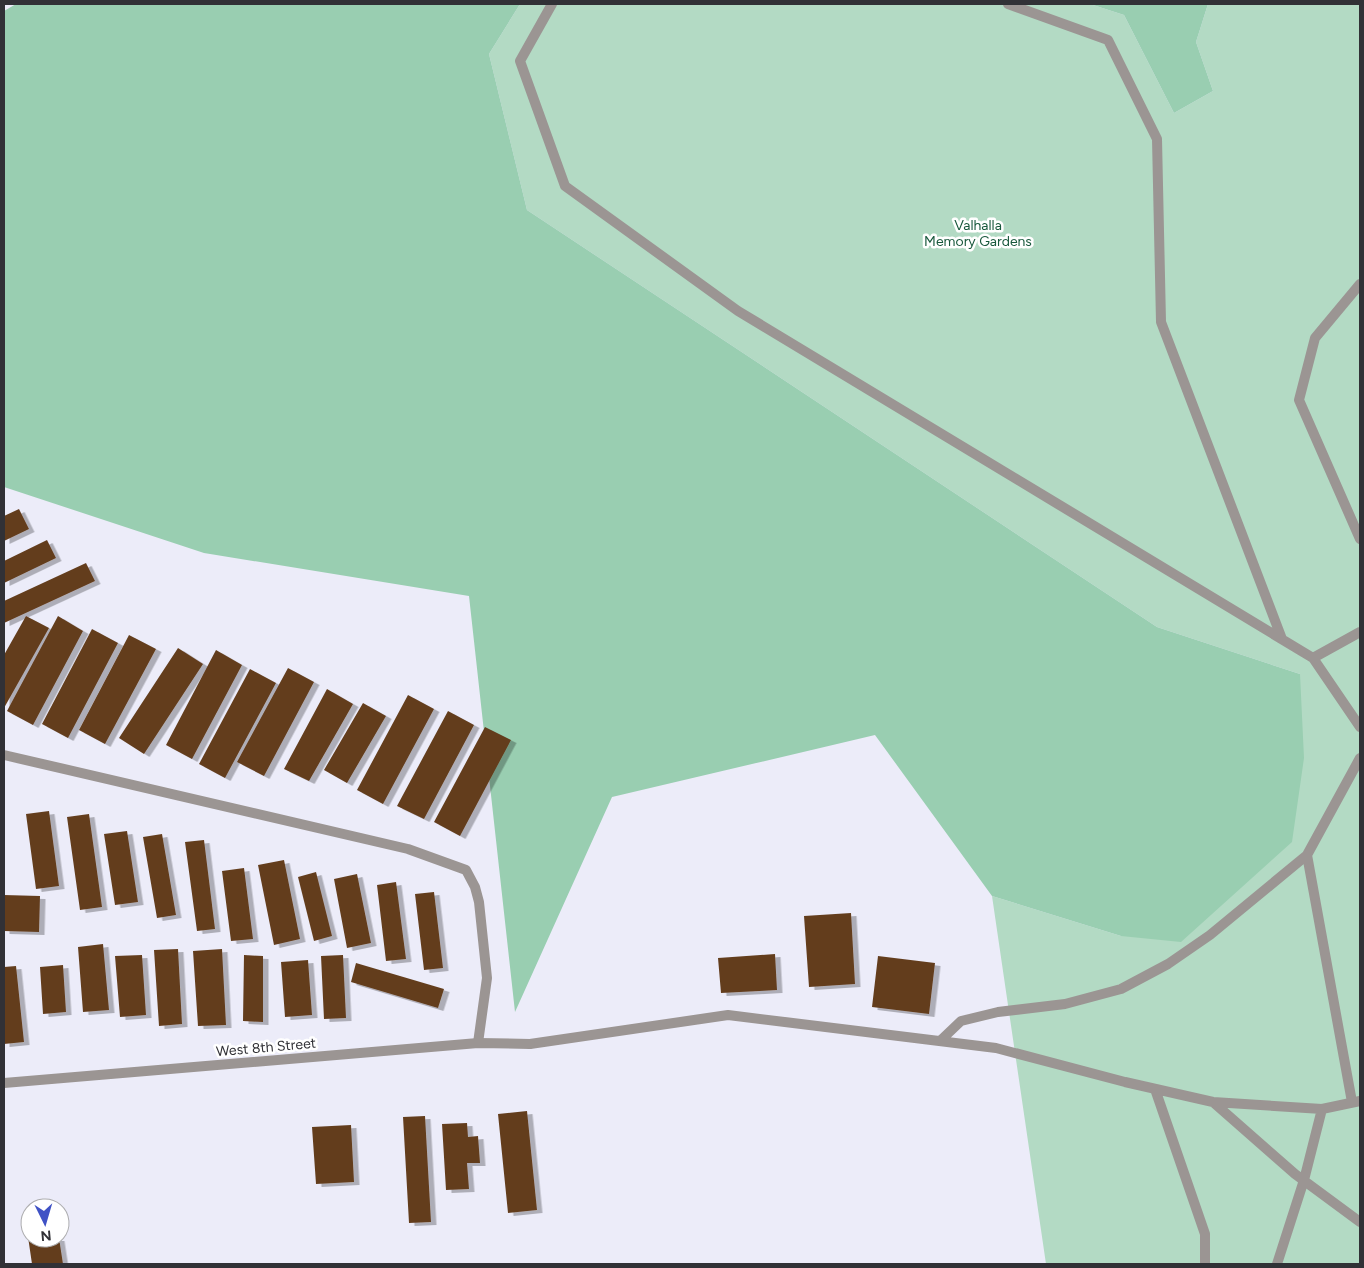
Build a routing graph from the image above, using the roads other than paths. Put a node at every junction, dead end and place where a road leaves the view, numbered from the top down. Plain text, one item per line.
1 (552, 4) edge
2 (1008, 4) edge
3 (1360, 284) edge
4 (1360, 539) edge
5 (1360, 632) edge
6 (1282, 640) junction
7 (1313, 658) junction
8 (1360, 727) edge
9 (4, 755) edge
10 (1360, 758) edge
11 (1307, 855) junction
12 (940, 1041) junction
13 (478, 1043) junction
14 (4, 1083) edge
15 (1155, 1089) junction
16 (1213, 1102) junction
17 (1356, 1102) edge
18 (1322, 1109) junction
19 (1304, 1180) junction
20 (1360, 1222) edge
21 (1205, 1264) edge
22 (1277, 1264) edge

1 - 6 street
2 - 6 street
3 - 4 street
5 - 7 street
6 - 7 street
7 - 8 street
9 - 13 street
10 - 11 street
11 - 12 street
11 - 17 street
12 - 13 street, West 8th Street
12 - 15 street, West 8th Street
13 - 14 street, West 8th Street
15 - 16 street, West 8th Street
15 - 21 street
16 - 18 street, West 8th Street
16 - 19 street
17 - 18 street, West 8th Street
18 - 19 street
19 - 20 street
19 - 22 street

